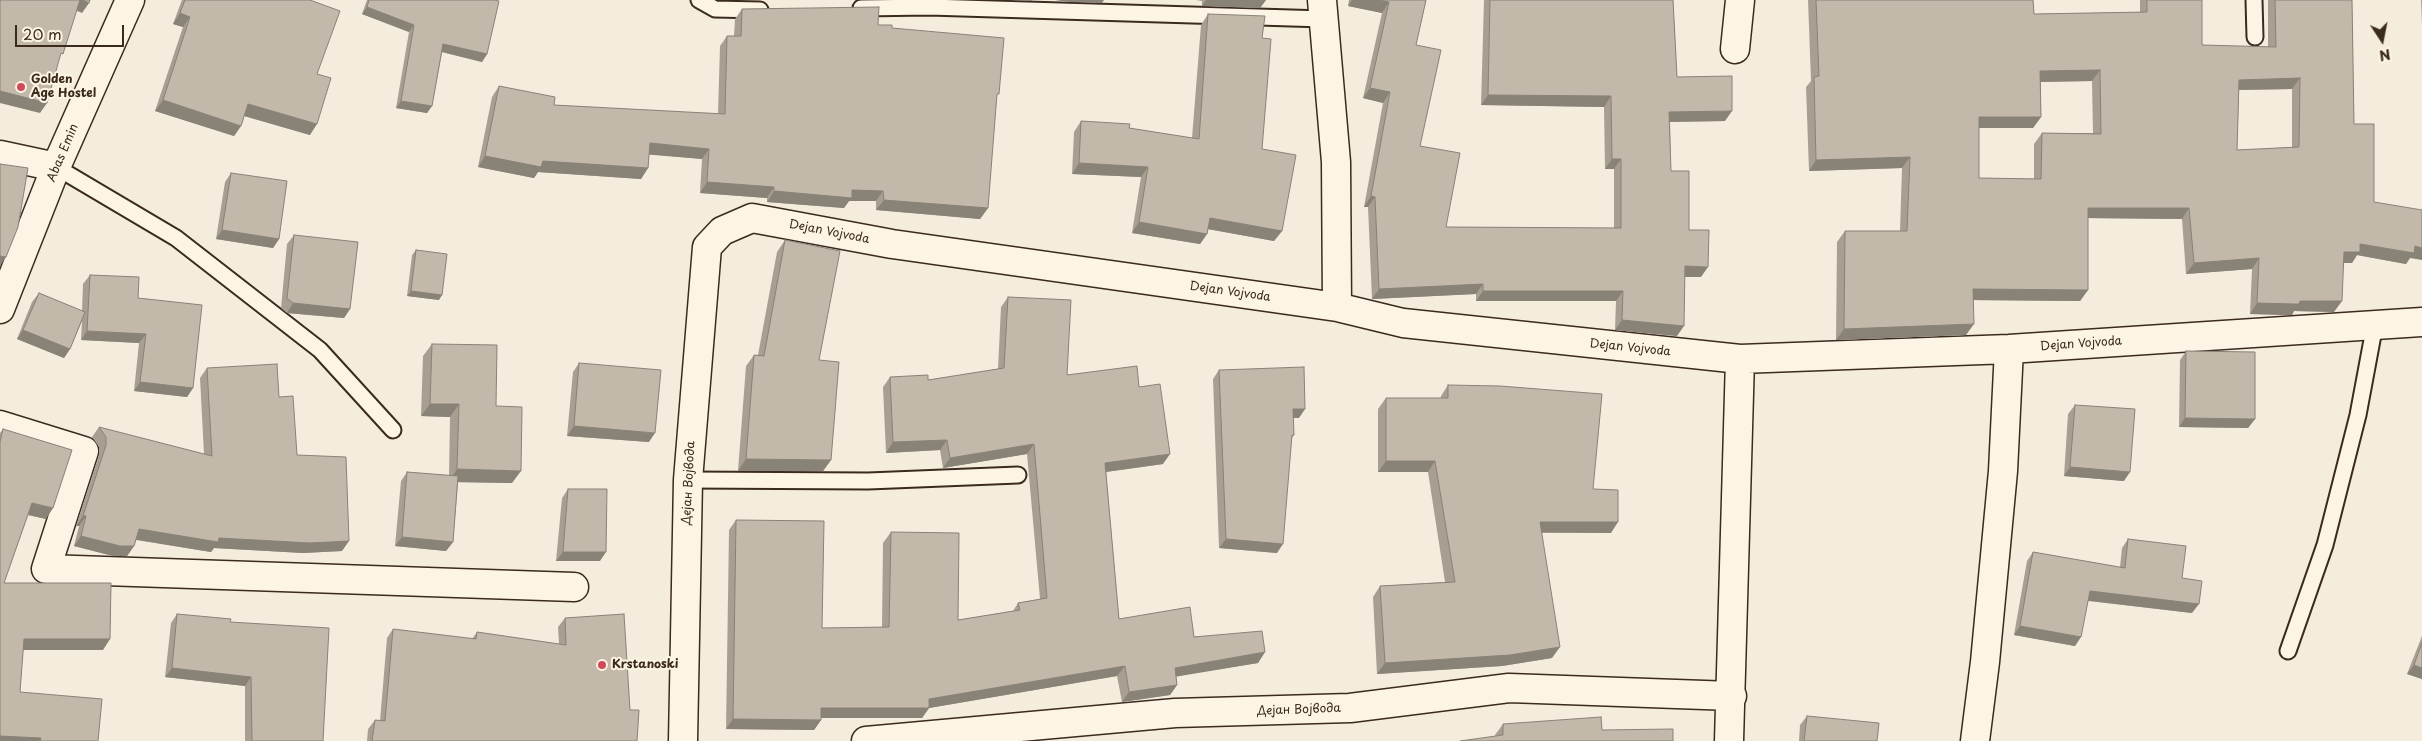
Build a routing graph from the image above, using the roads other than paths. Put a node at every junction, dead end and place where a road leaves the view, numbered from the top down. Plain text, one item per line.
1 (130, 0) edge
2 (699, 0) edge
3 (1740, 0) edge
4 (2254, 0) edge
5 (843, 8) edge
6 (1323, 9) edge
7 (776, 10) edge
8 (2255, 37) dead end
9 (1735, 49) dead end
10 (0, 155) edge
11 (56, 166) junction
12 (1337, 307) junction
13 (0, 309) edge
14 (2422, 322) edge
15 (2375, 324) junction
16 (2009, 349) junction
17 (1740, 360) junction
18 (0, 425) edge
19 (392, 430) dead end
20 (1018, 475) dead end
21 (688, 480) junction
22 (574, 588) dead end
23 (2288, 651) dead end
24 (1732, 696) junction
25 (683, 741) edge
26 (866, 741) edge
27 (1729, 741) edge
28 (1975, 741) edge

1 - 11 street, Abas Emin
2 - 7 lane
3 - 9 street
4 - 8 lane
5 - 6 lane
6 - 12 street
10 - 11 street
11 - 13 street, Abas Emin
11 - 19 lane
12 - 17 street, Dejan Vojvoda
12 - 21 street, Dejan Vojvoda
14 - 15 street, Dejan Vojvoda
15 - 16 street, Dejan Vojvoda
15 - 23 lane
16 - 17 street, Dejan Vojvoda
16 - 28 street
17 - 24 street
18 - 22 street
20 - 21 lane
21 - 25 street, Дејан Војвода
24 - 26 street, Дејан Војвода
24 - 27 street

